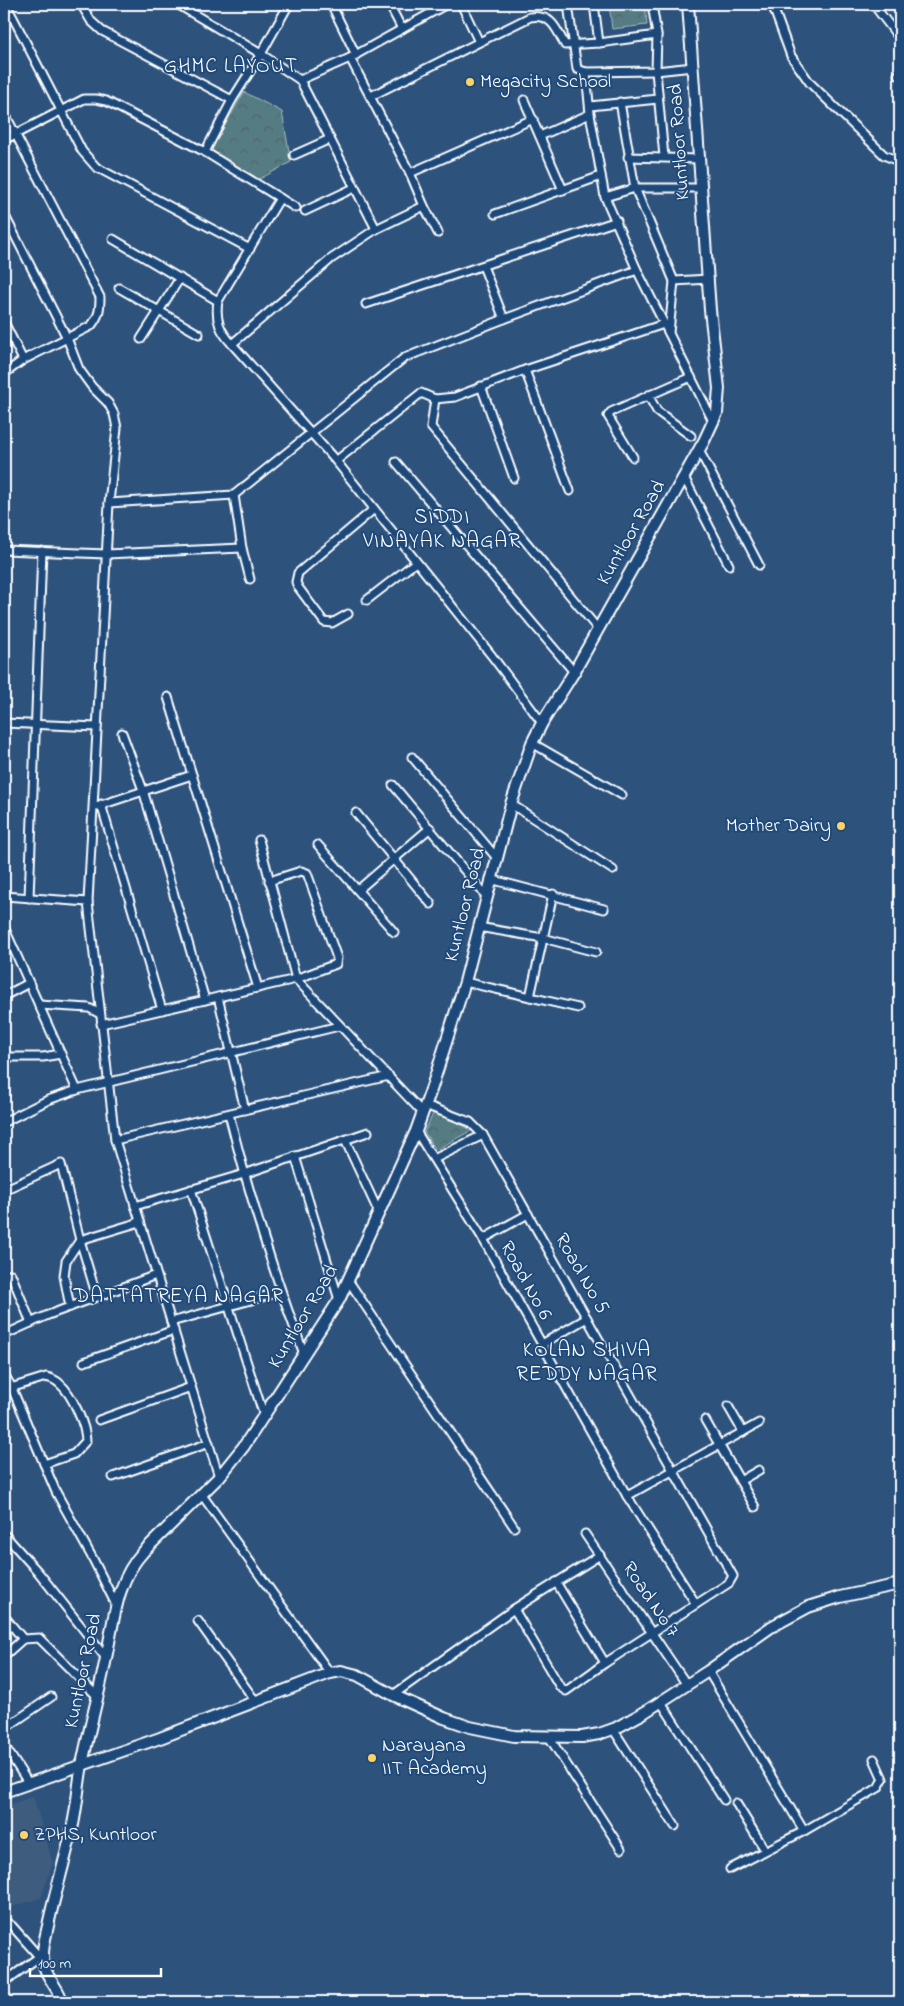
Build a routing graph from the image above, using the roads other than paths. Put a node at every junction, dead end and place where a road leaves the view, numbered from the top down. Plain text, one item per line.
1 (6, 4) edge
2 (82, 4) edge
3 (177, 4) edge
4 (289, 4) edge
5 (331, 4) edge
6 (389, 4) edge
7 (447, 4) edge
8 (461, 4) edge
9 (568, 4) edge
10 (594, 4) edge
11 (652, 4) edge
12 (688, 4) edge
13 (773, 4) edge
14 (873, 4) edge
15 (402, 29) junction
16 (657, 35) junction
17 (900, 39) edge
18 (479, 42) junction
19 (599, 43) junction
20 (574, 46) junction
21 (262, 54) junction
22 (353, 56) junction
23 (693, 67) junction
24 (656, 71) junction
25 (586, 72) junction
26 (300, 80) junction
27 (371, 96) junction
28 (658, 99) junction
29 (232, 100) junction
30 (524, 100) dead end
31 (620, 102) junction
32 (590, 106) junction
33 (62, 110) junction
34 (4, 112) edge
35 (590, 114) junction
36 (533, 119) junction
37 (15, 134) junction
38 (540, 136) junction
39 (330, 139) junction
40 (4, 140) edge
41 (205, 152) junction
42 (294, 155) dead end
43 (628, 157) junction
44 (664, 157) junction
45 (700, 159) junction
46 (900, 162) edge
47 (410, 173) junction
48 (601, 176) junction
49 (354, 188) junction
50 (635, 188) junction
51 (701, 188) junction
52 (563, 190) junction
53 (605, 197) junction
54 (280, 198) junction
55 (424, 206) junction
56 (296, 208) dead end
57 (305, 211) dead end
58 (4, 214) edge
59 (495, 214) dead end
60 (617, 221) junction
61 (376, 229) junction
62 (438, 233) dead end
63 (113, 239) dead end
64 (250, 249) junction
65 (483, 266) junction
66 (637, 270) junction
67 (180, 278) junction
68 (709, 279) junction
69 (674, 281) junction
70 (119, 288) dead end
71 (218, 301) junction
72 (366, 304) dead end
73 (159, 311) junction
74 (504, 319) junction
75 (4, 322) edge
76 (664, 324) junction
77 (199, 334) dead end
78 (669, 334) junction
79 (67, 338) junction
80 (140, 339) dead end
81 (232, 344) junction
82 (22, 360) junction
83 (525, 370) junction
84 (4, 374) edge
85 (691, 378) junction
86 (481, 386) junction
87 (648, 396) junction
88 (435, 399) junction
89 (713, 421) junction
90 (312, 432) junction
91 (691, 436) dead end
92 (699, 450) junction
93 (632, 457) dead end
94 (336, 461) junction
95 (396, 462) dead end
96 (684, 477) junction
97 (514, 478) dead end
98 (570, 491) dead end
99 (234, 495) junction
100 (109, 503) junction
101 (374, 509) junction
102 (242, 548) junction
103 (4, 550) edge
104 (42, 551) junction
105 (106, 554) junction
106 (416, 562) junction
107 (729, 565) dead end
108 (759, 565) dead end
109 (250, 579) dead end
110 (366, 600) dead end
111 (348, 614) dead end
112 (598, 628) junction
113 (574, 672) junction
114 (168, 697) dead end
115 (4, 723) edge
116 (542, 723) junction
117 (36, 725) junction
118 (97, 727) junction
119 (122, 733) dead end
120 (532, 743) junction
121 (412, 757) dead end
122 (192, 775) junction
123 (393, 785) dead end
124 (143, 790) junction
125 (622, 795) dead end
126 (100, 804) junction
127 (511, 804) junction
128 (93, 808) junction
129 (356, 813) dead end
130 (430, 828) junction
131 (259, 840) dead end
132 (318, 845) dead end
133 (496, 857) junction
134 (394, 859) junction
135 (613, 870) dead end
136 (490, 879) junction
137 (270, 881) junction
138 (358, 890) junction
139 (553, 894) junction
140 (4, 896) edge
141 (486, 896) junction
142 (29, 898) junction
143 (88, 902) junction
144 (431, 904) dead end
145 (604, 909) dead end
146 (478, 926) junction
147 (4, 927) edge
148 (394, 932) dead end
149 (543, 938) junction
150 (596, 952) dead end
151 (296, 979) junction
152 (464, 982) junction
153 (29, 983) junction
154 (258, 988) junction
155 (4, 996) edge
156 (530, 997) junction
157 (218, 998) junction
158 (205, 1000) junction
159 (39, 1005) junction
160 (578, 1008) dead end
161 (162, 1010) junction
162 (100, 1014) junction
163 (102, 1024) junction
164 (339, 1026) junction
165 (231, 1052) junction
166 (61, 1054) junction
167 (4, 1059) edge
168 (389, 1076) junction
169 (108, 1082) junction
170 (77, 1090) junction
171 (424, 1109) junction
172 (244, 1110) junction
173 (229, 1114) junction
174 (4, 1122) edge
175 (416, 1131) junction
176 (368, 1132) dead end
177 (483, 1135) junction
178 (115, 1140) junction
179 (346, 1140) junction
180 (295, 1156) junction
181 (434, 1160) junction
182 (244, 1174) junction
183 (191, 1189) junction
184 (4, 1190) edge
185 (135, 1206) junction
186 (378, 1213) junction
187 (528, 1214) junction
188 (140, 1222) junction
189 (483, 1239) junction
190 (80, 1240) junction
191 (11, 1274) dead end
192 (156, 1275) junction
193 (348, 1280) junction
194 (280, 1292) junction
195 (97, 1297) junction
196 (339, 1300) junction
197 (228, 1305) junction
198 (70, 1307) junction
199 (587, 1318) junction
200 (171, 1322) junction
201 (31, 1323) junction
202 (174, 1330) junction
203 (4, 1335) edge
204 (542, 1344) junction
205 (304, 1354) junction
206 (84, 1362) dead end
207 (4, 1374) edge
208 (192, 1387) junction
209 (7, 1388) edge
210 (728, 1406) dead end
211 (264, 1416) junction
212 (99, 1420) dead end
213 (705, 1420) dead end
214 (759, 1423) dead end
215 (743, 1432) junction
216 (209, 1443) junction
217 (719, 1445) junction
218 (44, 1464) junction
219 (759, 1470) dead end
220 (674, 1471) junction
221 (112, 1477) dead end
222 (220, 1478) junction
223 (740, 1481) junction
224 (202, 1495) junction
225 (627, 1496) junction
226 (755, 1507) dead end
227 (514, 1527) dead end
228 (4, 1534) edge
229 (585, 1534) dead end
230 (600, 1555) junction
231 (556, 1582) junction
232 (900, 1584) edge
233 (696, 1604) junction
234 (116, 1605) junction
235 (514, 1610) junction
236 (4, 1616) edge
237 (198, 1621) dead end
238 (652, 1633) junction
239 (24, 1639) junction
240 (4, 1656) edge
241 (106, 1658) junction
242 (605, 1663) junction
243 (708, 1671) junction
244 (330, 1673) junction
245 (687, 1685) junction
246 (393, 1695) junction
247 (51, 1697) dead end
248 (98, 1697) junction
249 (256, 1702) junction
250 (661, 1702) junction
251 (613, 1729) junction
252 (4, 1730) edge
253 (549, 1737) junction
254 (4, 1745) edge
255 (874, 1760) dead end
256 (82, 1765) junction
257 (29, 1784) junction
258 (4, 1792) edge
259 (724, 1800) dead end
260 (736, 1802) dead end
261 (675, 1826) dead end
262 (804, 1831) junction
263 (622, 1849) dead end
264 (765, 1850) junction
265 (730, 1869) dead end
266 (4, 1921) edge
267 (41, 1959) junction
268 (4, 1982) edge
269 (64, 2001) edge

1 - 33 street
2 - 29 street
3 - 21 street
4 - 21 street
5 - 22 street
6 - 15 street
7 - 15 street
8 - 18 street
9 - 20 street
10 - 19 street
11 - 16 street
12 - 23 street, Kuntloor Road
13 - 46 street
14 - 17 street
15 - 22 street
16 - 19 street
16 - 24 street
18 - 20 street
18 - 27 street
19 - 20 street
20 - 25 street
21 - 26 street
21 - 29 street
22 - 26 street
22 - 27 street
23 - 24 street
23 - 45 street, Kuntloor Road
24 - 25 street
24 - 28 street
25 - 32 street
26 - 39 street
27 - 47 street
28 - 31 street
28 - 44 street
29 - 41 street
30 - 36 street
31 - 32 street
31 - 43 street
32 - 35 street
33 - 37 street
33 - 41 street
33 - 64 street
34 - 37 street
35 - 38 street
35 - 48 street
36 - 38 street
36 - 47 street
37 - 40 street
37 - 79 street
38 - 52 street
39 - 42 street
39 - 49 street
41 - 54 street
43 - 44 street
43 - 50 street
44 - 45 street
45 - 51 street, Kuntloor Road
47 - 55 street
48 - 52 street
48 - 53 street
49 - 57 street
49 - 61 street
50 - 51 street
50 - 53 street
50 - 69 street
51 - 68 street, Kuntloor Road
52 - 59 street
53 - 60 street
54 - 56 street
54 - 64 street
55 - 61 street
55 - 62 street
58 - 79 street
60 - 65 street
60 - 66 street
61 - 81 street
63 - 67 street
64 - 71 street
65 - 72 street
65 - 74 street
66 - 74 street
66 - 76 street
67 - 71 street
67 - 73 street
68 - 69 street
68 - 89 street, Kuntloor Road
69 - 78 street
70 - 73 street
71 - 81 street
73 - 77 street
73 - 80 street
74 - 90 street
75 - 82 street
76 - 78 street
76 - 83 street
78 - 85 street
79 - 82 street
79 - 100 street
81 - 90 street
82 - 84 street
83 - 86 street
83 - 98 street
85 - 87 street
85 - 89 street
86 - 88 street
86 - 97 street
87 - 91 street
87 - 93 street
88 - 94 street
88 - 112 street
89 - 92 street, Kuntloor Road
90 - 94 street
90 - 99 street
92 - 96 street, Kuntloor Road
92 - 108 street
94 - 101 street
95 - 113 street
96 - 107 street
96 - 112 street, Kuntloor Road
99 - 100 street
99 - 102 street
100 - 105 street
101 - 106 street
101 - 111 street
102 - 105 street
102 - 109 street
103 - 104 street
104 - 105 street
104 - 117 street
105 - 118 street
106 - 110 street
106 - 116 street
112 - 113 street, Kuntloor Road
113 - 116 street, Kuntloor Road
114 - 122 street
115 - 117 street
116 - 120 street, Kuntloor Road
117 - 118 street
117 - 142 street
118 - 128 street
119 - 124 street
120 - 125 street
120 - 127 street, Kuntloor Road
121 - 133 street
122 - 124 street
122 - 154 street
123 - 130 street
124 - 126 street
124 - 158 street
126 - 128 street
126 - 161 street
127 - 133 street, Kuntloor Road
127 - 135 street
128 - 143 street
129 - 134 street
130 - 134 street
130 - 141 street
131 - 137 street
132 - 138 street
133 - 136 street, Kuntloor Road
134 - 138 street
134 - 144 street
136 - 139 street
136 - 141 street, Kuntloor Road
137 - 151 street
137 - 151 street
138 - 148 street
139 - 145 street
139 - 149 street
140 - 142 street
141 - 146 street, Kuntloor Road
142 - 143 street
143 - 162 street
146 - 149 street
146 - 152 street, Kuntloor Road
147 - 153 street
149 - 150 street
149 - 156 street
151 - 154 street
151 - 164 street
152 - 156 street
152 - 171 street, Kuntloor Road
153 - 155 street
153 - 159 street
154 - 157 street
156 - 160 street
157 - 158 street
157 - 165 street
158 - 161 street
159 - 162 street
159 - 166 street
161 - 163 street
162 - 163 street
163 - 169 street
164 - 165 street
164 - 168 street
165 - 169 street
165 - 172 street
166 - 167 street
166 - 170 street
168 - 171 street
168 - 172 street
169 - 170 street
169 - 178 street
170 - 174 street
171 - 175 street, Kuntloor Road
171 - 177 street, Road No 5
172 - 173 street
173 - 178 street
173 - 182 street
175 - 181 street, Road No 6
175 - 186 street, Kuntloor Road
176 - 179 street
177 - 181 street
177 - 187 street, Road No 5
178 - 185 street
179 - 180 street
179 - 186 street
180 - 182 street
180 - 196 street
181 - 189 street, Road No 6
182 - 183 street
182 - 194 street
183 - 185 street
183 - 197 street
184 - 190 street
185 - 188 street
186 - 193 street, Kuntloor Road
187 - 189 street
187 - 199 street, Road No 5
188 - 190 street
188 - 192 street
189 - 204 street, Road No 6
190 - 195 street
190 - 198 street
191 - 201 street
192 - 195 street
192 - 200 street
193 - 196 street, Kuntloor Road
193 - 227 street
194 - 197 street
194 - 205 street
195 - 198 street
196 - 205 street, Kuntloor Road
197 - 200 street
197 - 211 street
198 - 201 street
199 - 204 street
199 - 220 street, Road No 5
200 - 202 street
201 - 203 street
202 - 206 street
202 - 208 street
204 - 225 street, Road No 6
205 - 211 street, Kuntloor Road
207 - 209 street
208 - 212 street
208 - 216 street
209 - 218 street
209 - 218 street
210 - 215 street
211 - 222 street, Kuntloor Road
213 - 217 street
214 - 215 street
215 - 217 street
216 - 221 street
216 - 222 street
217 - 220 street
217 - 223 street
218 - 234 street
219 - 223 street
220 - 225 street
220 - 233 street, Road No 5
222 - 224 street, Kuntloor Road
223 - 226 street
224 - 234 street, Kuntloor Road
224 - 244 street
225 - 233 street, Road No 6
228 - 241 street
229 - 230 street, Road No 7
230 - 231 street
230 - 238 street, Road No 7
231 - 235 street
231 - 242 street
232 - 243 street
233 - 238 street
234 - 241 street, Kuntloor Road
235 - 242 street
235 - 246 street
236 - 239 street
237 - 249 street
238 - 242 street
238 - 245 street, Road No 7
239 - 240 street
239 - 248 street
241 - 248 street, Kuntloor Road
243 - 245 street
243 - 262 street
244 - 246 street
244 - 249 street
245 - 250 street
246 - 253 street
247 - 252 street
248 - 256 street, Kuntloor Road
249 - 256 street
250 - 251 street
250 - 259 street
251 - 253 street
251 - 261 street
253 - 263 street
254 - 257 street
255 - 262 street
256 - 257 street
256 - 267 street, Kuntloor Road
257 - 258 street
260 - 264 street
262 - 264 street
264 - 265 street
266 - 267 street
267 - 268 street
267 - 269 street

